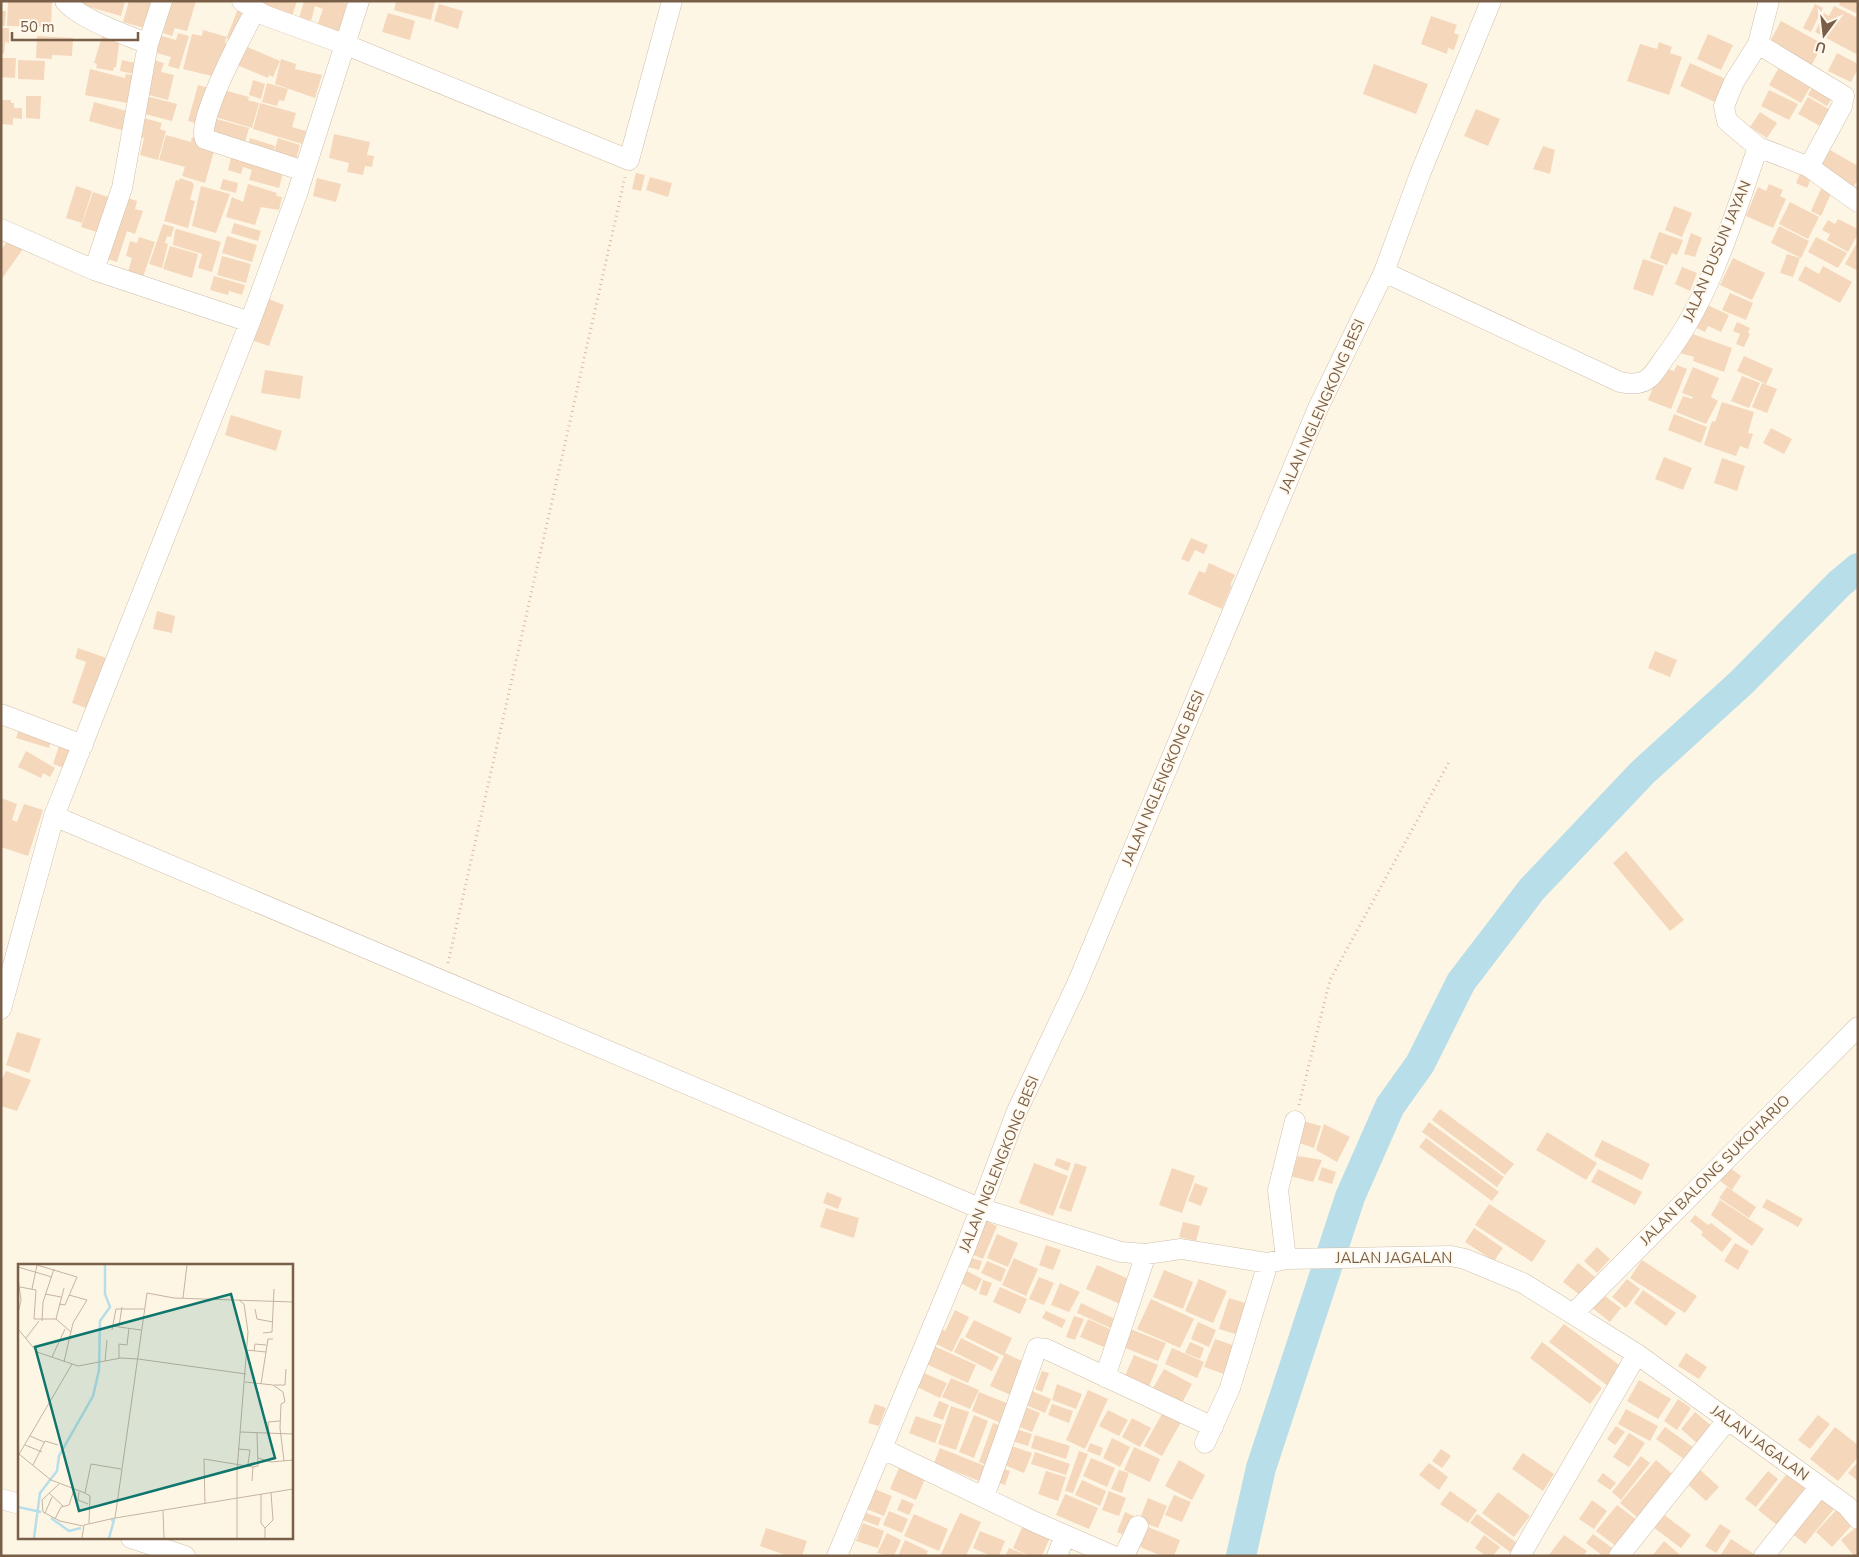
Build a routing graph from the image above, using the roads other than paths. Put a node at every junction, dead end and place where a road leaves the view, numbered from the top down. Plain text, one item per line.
1 (65, 1) edge
2 (162, 1) edge
3 (359, 1) edge
4 (672, 1) edge
5 (1491, 1) edge
6 (1770, 1) edge
7 (249, 6) edge
8 (148, 44) junction
9 (344, 44) junction
10 (1758, 44) junction
11 (1758, 147) junction
12 (1809, 167) junction
13 (304, 171) junction
14 (1857, 199) edge
15 (1, 229) edge
16 (94, 270) junction
17 (1384, 272) junction
18 (250, 322) junction
19 (1, 714) edge
20 (84, 745) junction
21 (54, 816) junction
22 (1, 1009) edge
23 (1858, 1027) edge
24 (1296, 1121) road end
25 (979, 1208) junction
26 (1146, 1254) junction
27 (1277, 1261) junction
28 (1573, 1314) junction
29 (1637, 1354) junction
30 (1105, 1377) junction
31 (1728, 1419) junction
32 (883, 1449) junction
33 (1820, 1486) junction
34 (984, 1498) junction
35 (1, 1499) edge
36 (18, 1504) edge
37 (1858, 1519) edge
38 (1138, 1526) dead end
39 (1066, 1536) junction
40 (137, 1540) edge
41 (185, 1556) edge
42 (837, 1556) edge
43 (1057, 1556) edge
44 (1113, 1556) edge
45 (1124, 1556) edge
46 (1520, 1556) edge
47 (1619, 1556) edge
48 (1764, 1556) edge

1 - 8 street
2 - 8 street
3 - 9 street
4 - 9 street
5 - 17 street, JALAN NGLENGKONG BESI
6 - 10 street
7 - 9 street
7 - 13 street
8 - 16 street
9 - 13 street
10 - 11 street
10 - 12 street
11 - 12 street
11 - 17 street, JALAN DUSUN JAYAN
12 - 14 street
13 - 18 street
15 - 16 street
16 - 18 street
17 - 25 street, JALAN NGLENGKONG BESI
18 - 20 street
19 - 20 street
20 - 21 street
21 - 22 street
21 - 25 street, JALAN JAGALAN
23 - 28 street, JALAN BALONG SUKOHARJO
24 - 27 street
25 - 26 street, JALAN JAGALAN
25 - 32 street, JALAN NGLENGKONG BESI
26 - 27 street, JALAN JAGALAN
26 - 30 street
27 - 28 street, JALAN JAGALAN
27 - 30 street
28 - 29 street, JALAN JAGALAN
29 - 31 street, JALAN JAGALAN
29 - 46 street
30 - 34 street
31 - 33 street, JALAN JAGALAN
31 - 47 street
32 - 34 street
32 - 42 street, JALAN NGLENGKONG BESI
33 - 37 street, JALAN JAGALAN
33 - 48 street
34 - 39 street
35 - 36 street
38 - 45 street
39 - 43 street
39 - 44 street
40 - 41 street

